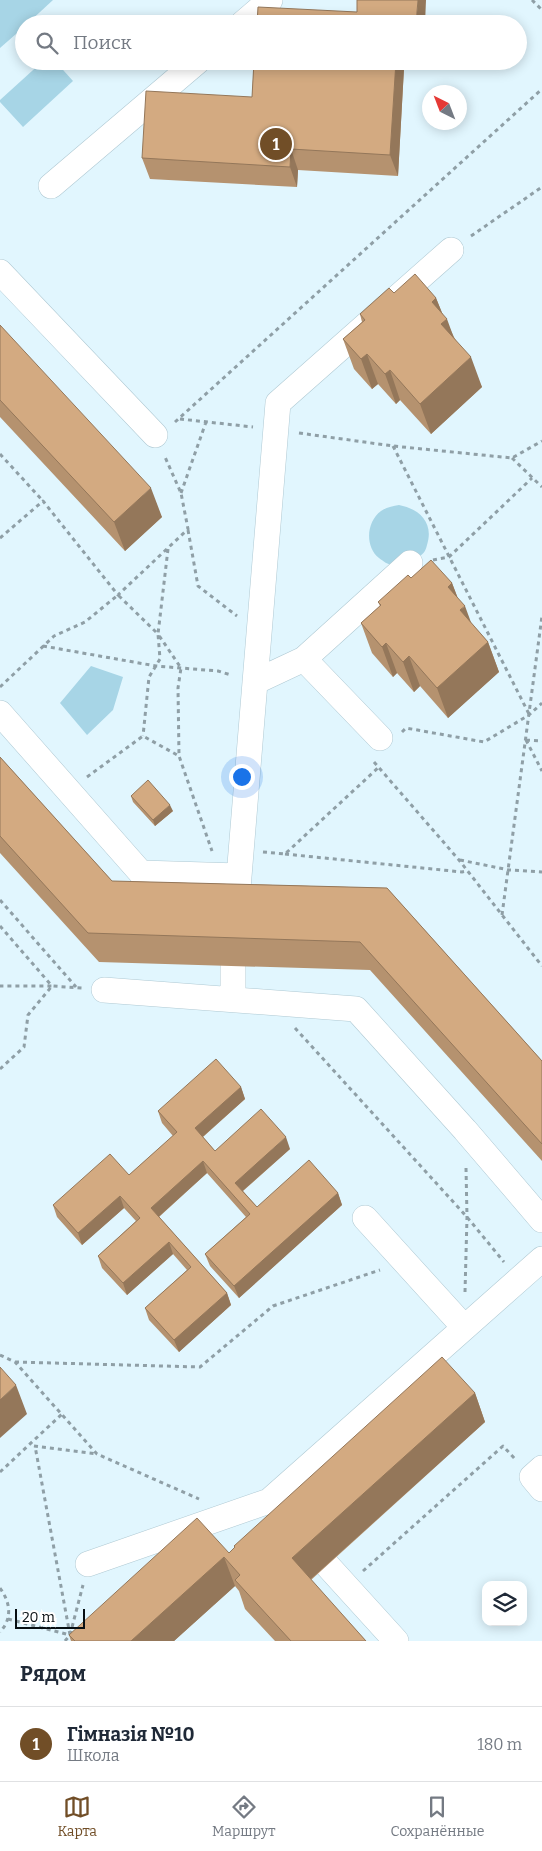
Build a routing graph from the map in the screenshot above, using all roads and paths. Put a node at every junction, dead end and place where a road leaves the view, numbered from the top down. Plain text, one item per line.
1 (270, 0) edge
2 (532, 0) edge
3 (542, 10) edge
4 (252, 15) edge
5 (187, 70) edge
6 (542, 89) edge
7 (52, 186) dead end
8 (542, 187) edge
9 (451, 250) joint
10 (0, 272) edge
11 (179, 419) junction
12 (206, 422) junction
13 (269, 429) junction
14 (155, 435) junction
15 (542, 441) edge
16 (393, 446) junction
17 (0, 454) edge
18 (512, 458) junction
19 (532, 478) junction
20 (542, 487) edge
21 (181, 493) junction
22 (43, 501) junction
23 (188, 529) junction
24 (0, 538) edge
25 (168, 548) junction
26 (450, 557) junction
27 (410, 563) joint
28 (118, 595) junction
29 (542, 616) edge
30 (158, 634) junction
31 (259, 634) junction
32 (43, 646) junction
33 (304, 660) junction
34 (156, 666) junction
35 (181, 668) junction
36 (255, 682) junction
37 (0, 687) edge
38 (542, 703) edge
39 (0, 713) edge
40 (529, 715) junction
41 (143, 736) junction
42 (526, 740) junction
43 (542, 742) edge
44 (384, 744) junction
45 (179, 756) junction
46 (378, 767) junction
47 (542, 771) edge
48 (68, 791) junction
49 (242, 851) junction
50 (285, 854) junction
51 (459, 860) junction
52 (509, 870) junction
53 (467, 871) junction
54 (542, 872) edge
55 (230, 876) junction
56 (0, 900) edge
57 (236, 913) edge
58 (502, 916) junction
59 (0, 926) edge
60 (233, 966) edge
61 (542, 966) edge
62 (0, 986) edge
63 (52, 986) junction
64 (77, 988) junction
65 (104, 990) joint
66 (233, 1000) junction
67 (271, 1002) junction
68 (0, 1069) edge
69 (465, 1130) junction
70 (467, 1217) junction
71 (365, 1218) dead end
72 (542, 1220) edge
73 (542, 1259) edge
74 (404, 1261) junction
75 (519, 1279) junction
76 (464, 1327) junction
77 (0, 1355) edge
78 (15, 1362) junction
79 (62, 1414) junction
80 (28, 1446) junction
81 (35, 1446) junction
82 (97, 1454) junction
83 (0, 1472) edge
84 (538, 1478) edge
85 (233, 1514) junction
86 (88, 1564) joint
87 (327, 1565) dead end
88 (346, 1587) junction
89 (0, 1588) edge
90 (8, 1618) junction
91 (0, 1632) edge
92 (70, 1635) junction
93 (65, 1641) edge
94 (396, 1641) edge

1 - 4 lane
2 - 3 path
5 - 7 lane
6 - 11 path
8 - 9 path
9 - 13 lane
10 - 14 lane
11 - 12 path
11 - 14 path
12 - 13 path
12 - 21 path
13 - 16 path
13 - 31 lane
14 - 21 path
15 - 18 path
16 - 18 path
16 - 26 path
17 - 22 path
18 - 19 path
19 - 20 path
19 - 26 path
21 - 23 path
22 - 24 path
22 - 28 path
23 - 25 path
23 - 31 path
25 - 28 path
25 - 30 path
26 - 27 path
26 - 40 path
27 - 33 lane
28 - 30 path
28 - 32 path
29 - 40 path
30 - 34 path
30 - 35 path
31 - 36 lane
32 - 34 path
32 - 37 path
33 - 36 lane
33 - 44 lane
34 - 35 path
34 - 41 path
35 - 36 path
35 - 45 path
36 - 49 lane
38 - 40 path
39 - 48 lane
40 - 42 path
40 - 44 path
41 - 45 path
41 - 48 path
42 - 43 path
42 - 47 path
42 - 52 path
44 - 46 path
45 - 55 path
46 - 50 path
46 - 51 path
48 - 55 lane
49 - 50 path
49 - 55 lane
50 - 53 path
51 - 52 path
51 - 53 path
52 - 54 path
52 - 58 path
53 - 58 path
55 - 57 lane
56 - 64 path
58 - 61 path
59 - 63 path
60 - 66 lane
62 - 63 path
63 - 64 path
63 - 68 path
64 - 65 path
65 - 66 lane
66 - 67 lane
67 - 69 lane
67 - 70 path
69 - 70 path
69 - 72 lane
70 - 75 path
70 - 76 path
71 - 74 lane
73 - 75 lane
74 - 76 lane
74 - 78 path
75 - 76 lane
76 - 85 lane
77 - 78 path
78 - 79 path
79 - 80 path
79 - 82 path
80 - 81 path
80 - 83 path
81 - 82 path
81 - 92 path
82 - 85 path
84 - 88 path
85 - 86 lane
86 - 92 path
87 - 88 lane
88 - 94 lane
89 - 90 path
90 - 91 path
90 - 92 path
92 - 93 path

